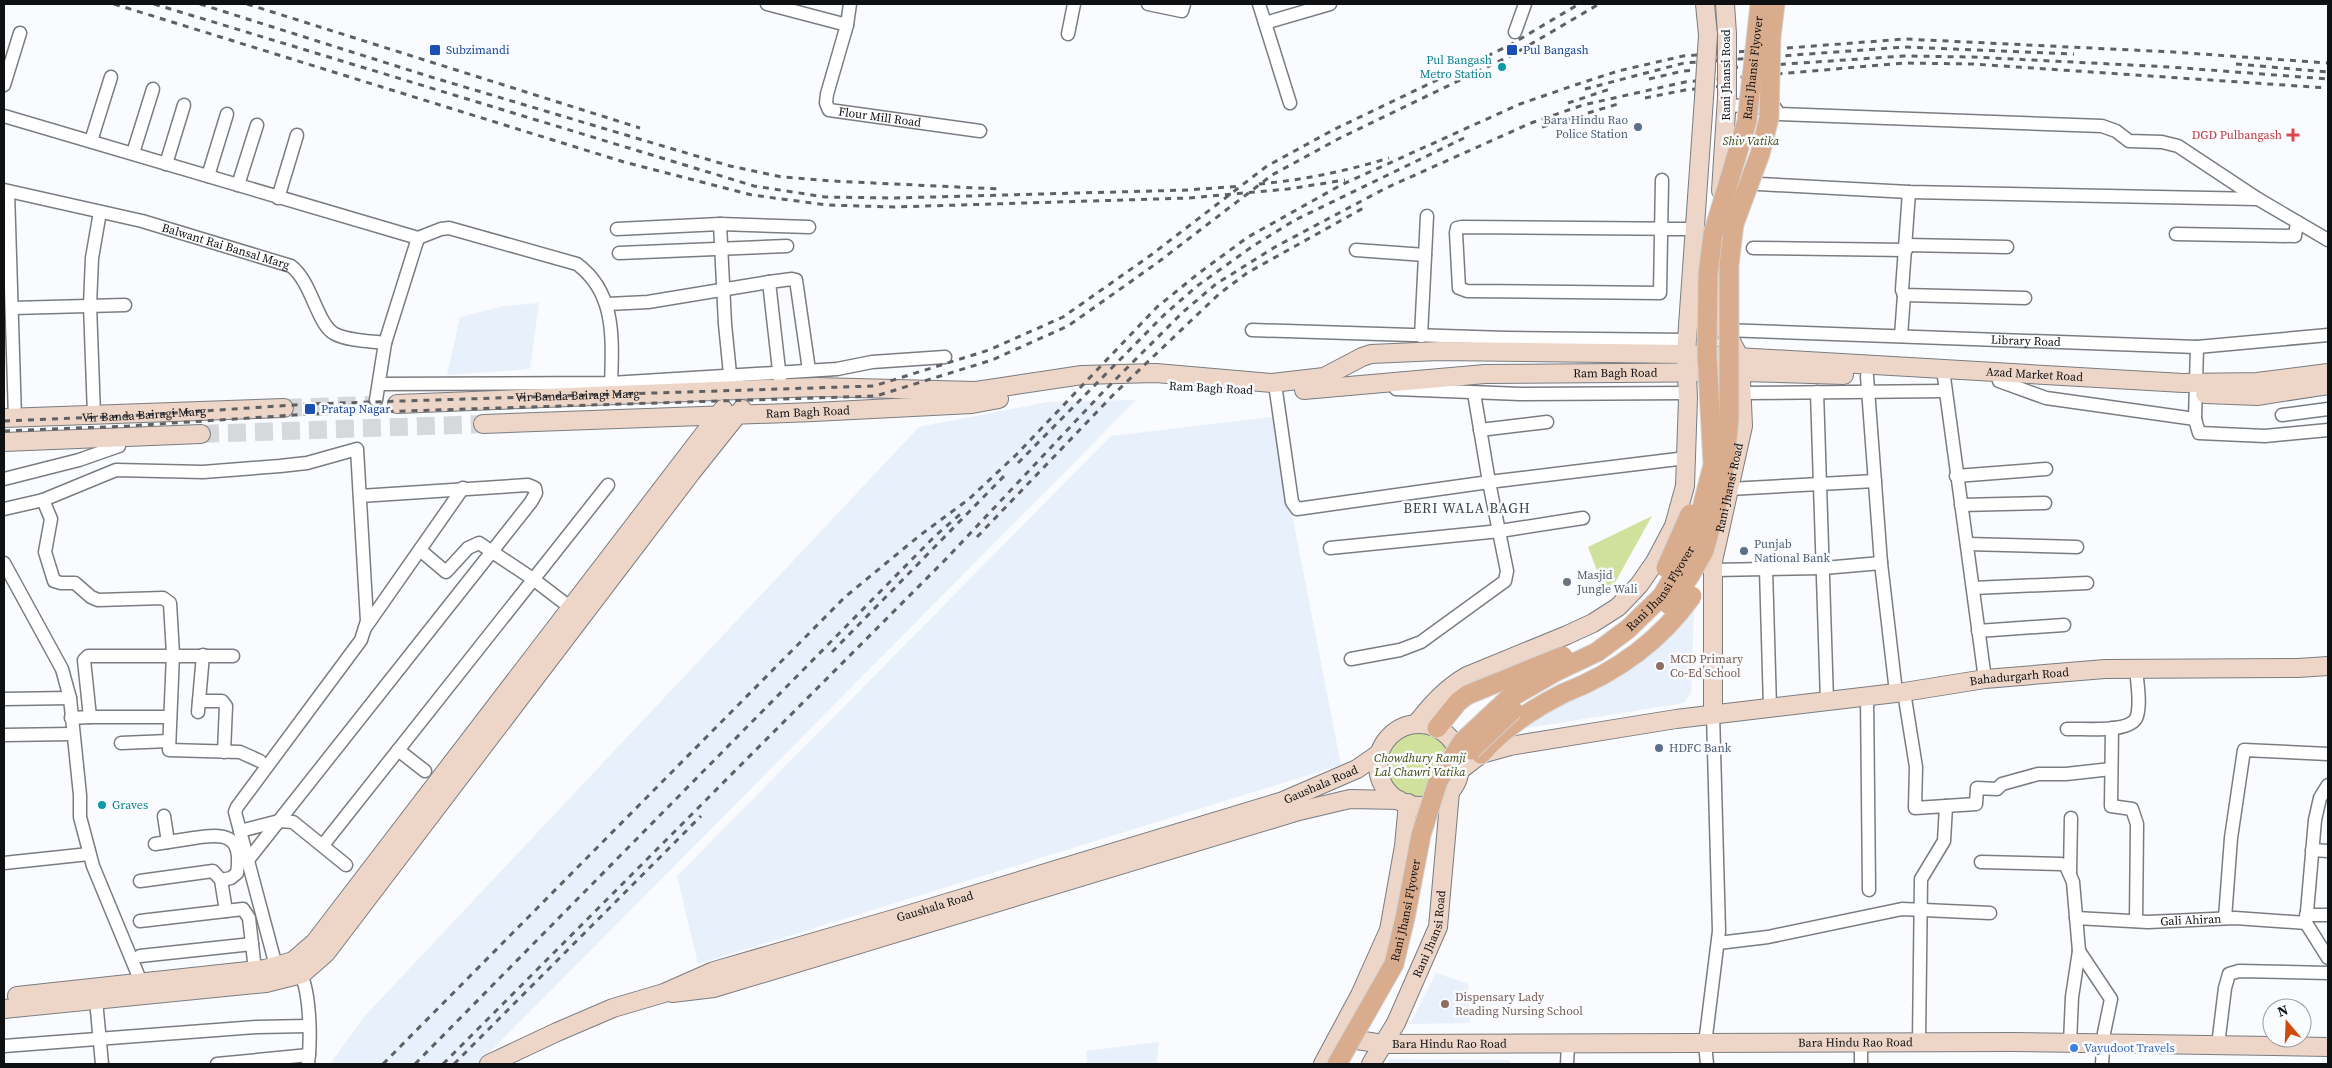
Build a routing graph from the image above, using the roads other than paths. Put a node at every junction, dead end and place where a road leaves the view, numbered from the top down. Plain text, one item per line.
1 (767, 4) edge
2 (850, 4) edge
3 (1074, 4) edge
4 (1148, 4) edge
5 (1184, 4) edge
6 (1259, 4) edge
7 (1330, 4) edge
8 (1525, 4) edge
9 (1705, 4) edge
10 (1725, 4) edge
11 (1749, 4) edge
12 (1760, 4) edge
13 (1775, 4) edge
14 (1786, 4) edge
15 (1265, 23) junction
16 (847, 25) junction
17 (1515, 32) dead end
18 (20, 33) dead end
19 (1068, 34) dead end
20 (1762, 68) junction
21 (112, 77) dead end
22 (4, 85) edge
23 (153, 89) dead end
24 (1726, 101) junction
25 (1290, 104) dead end
26 (184, 105) dead end
27 (227, 114) dead end
28 (4, 116) edge
29 (257, 125) dead end
30 (980, 130) dead end
31 (298, 135) dead end
32 (91, 141) junction
33 (132, 153) junction
34 (166, 164) junction
35 (208, 176) junction
36 (1662, 180) dead end
37 (1758, 184) dead end
38 (238, 185) junction
39 (6, 191) edge
40 (1909, 192) junction
41 (278, 198) junction
42 (2258, 199) junction
43 (100, 212) junction
44 (1427, 216) dead end
45 (2297, 222) junction
46 (720, 224) junction
47 (810, 227) dead end
48 (1660, 228) junction
49 (617, 229) dead end
50 (1695, 229) junction
51 (2176, 234) dead end
52 (418, 238) junction
53 (2328, 240) edge
54 (787, 246) dead end
55 (1906, 247) junction
56 (2007, 247) dead end
57 (1753, 248) dead end
58 (721, 249) junction
59 (1356, 250) dead end
60 (618, 253) dead end
61 (1425, 256) junction
62 (769, 282) junction
63 (723, 290) junction
64 (1904, 295) junction
65 (2025, 298) dead end
66 (608, 304) junction
67 (90, 305) junction
68 (125, 305) dead end
69 (12, 308) junction
70 (1252, 330) dead end
71 (1724, 330) junction
72 (2328, 335) edge
73 (1421, 336) junction
74 (1901, 336) junction
75 (385, 343) junction
76 (1687, 347) junction
77 (2197, 347) junction
78 (1439, 351) junction
79 (945, 357) dead end
80 (1741, 365) junction
81 (809, 370) junction
82 (1686, 372) junction
83 (2328, 373) edge
84 (1437, 378) junction
85 (781, 380) junction
86 (1999, 381) junction
87 (379, 384) junction
88 (1322, 384) junction
89 (1868, 384) junction
90 (1944, 384) junction
91 (2328, 385) edge
92 (733, 386) junction
93 (1350, 387) junction
94 (2196, 388) junction
95 (611, 389) junction
96 (758, 390) junction
97 (1276, 390) junction
98 (1817, 392) junction
99 (1474, 393) junction
100 (1688, 393) junction
101 (1742, 393) junction
102 (376, 400) dead end
103 (397, 404) tunnel mouth
104 (284, 408) tunnel mouth
105 (2328, 409) edge
106 (2282, 414) dead end
107 (94, 415) junction
108 (738, 415) junction
109 (718, 416) junction
110 (9, 418) edge
111 (2194, 419) junction
112 (1547, 422) dead end
113 (483, 424) tunnel mouth
114 (1480, 430) junction
115 (2328, 430) edge
116 (201, 434) tunnel mouth
117 (4, 442) edge
118 (120, 442) junction
119 (1686, 458) junction
120 (1720, 459) junction
121 (2046, 469) dead end
122 (116, 470) junction
123 (1956, 476) junction
124 (4, 479) edge
125 (1875, 481) junction
126 (1489, 482) junction
127 (608, 484) dead end
128 (1819, 485) junction
129 (463, 488) junction
130 (1729, 489) junction
131 (360, 496) junction
132 (43, 500) junction
133 (2045, 503) dead end
134 (1961, 505) junction
135 (4, 509) edge
136 (1583, 518) dead end
137 (1674, 526) junction
138 (1500, 531) junction
139 (1967, 544) junction
140 (2077, 546) dead end
141 (1330, 548) dead end
142 (420, 550) junction
143 (492, 551) junction
144 (4, 563) edge
145 (1881, 563) junction
146 (1713, 565) junction
147 (1824, 568) junction
148 (1766, 569) junction
149 (533, 579) junction
150 (2087, 583) dead end
151 (1973, 588) junction
152 (572, 614) junction
153 (2064, 625) dead end
154 (364, 630) junction
155 (1978, 631) junction
156 (173, 654) junction
157 (203, 655) junction
158 (233, 656) dead end
159 (1351, 659) dead end
160 (2328, 666) edge
161 (2136, 668) junction
162 (1985, 679) junction
163 (1900, 692) junction
164 (1867, 696) junction
165 (70, 698) junction
166 (4, 699) edge
167 (1827, 700) junction
168 (1770, 707) junction
169 (1713, 714) junction
170 (90, 717) junction
171 (170, 717) junction
172 (71, 718) junction
173 (1416, 724) junction
174 (1437, 728) junction
175 (2067, 728) dead end
176 (2112, 728) junction
177 (72, 734) junction
178 (4, 735) edge
179 (169, 741) junction
180 (121, 742) dead end
181 (398, 750) junction
182 (224, 752) junction
183 (1380, 753) junction
184 (1481, 754) junction
185 (2328, 754) edge
186 (260, 761) dead end
187 (2111, 769) junction
188 (425, 771) dead end
189 (1459, 772) junction
190 (2328, 785) edge
191 (1450, 792) junction
192 (2324, 799) edge
193 (1403, 801) junction
194 (1946, 806) junction
195 (164, 816) dead end
196 (2071, 818) dead end
197 (279, 821) junction
198 (240, 831) junction
199 (168, 842) junction
200 (155, 844) dead end
201 (323, 845) junction
202 (2312, 850) junction
203 (2328, 851) edge
204 (89, 854) junction
205 (248, 860) junction
206 (1982, 862) dead end
207 (4, 863) edge
208 (346, 865) dead end
209 (2070, 873) junction
210 (221, 880) junction
211 (140, 881) dead end
212 (1869, 890) dead end
213 (1920, 909) junction
214 (226, 911) junction
215 (1990, 913) dead end
216 (2328, 915) edge
217 (2076, 918) junction
218 (2225, 918) junction
219 (2306, 919) junction
220 (140, 921) dead end
221 (2136, 921) junction
222 (1718, 943) junction
223 (252, 944) junction
224 (2079, 951) junction
225 (140, 956) dead end
226 (2328, 958) edge
227 (276, 966) junction
228 (298, 968) junction
229 (255, 970) junction
230 (2328, 973) edge
231 (141, 982) junction
232 (664, 994) junction
233 (4, 997) edge
234 (96, 1000) junction
235 (4, 1009) edge
236 (308, 1026) junction
237 (1338, 1037) junction
238 (100, 1038) junction
239 (1919, 1043) junction
240 (2070, 1043) junction
241 (1383, 1044) junction
242 (1568, 1044) junction
243 (1705, 1044) junction
244 (1861, 1044) junction
245 (2103, 1044) junction
246 (2218, 1045) junction
247 (4, 1046) edge
248 (2328, 1047) edge
249 (309, 1060) edge
250 (102, 1064) edge
251 (217, 1064) edge
252 (490, 1064) edge
253 (1324, 1064) edge
254 (1338, 1064) edge
255 (1351, 1064) edge
256 (1370, 1064) edge
257 (1567, 1064) edge
258 (1706, 1064) edge
259 (1861, 1064) edge
260 (2102, 1064) edge

1 - 16 street
2 - 16 street, Flour Mill Road
3 - 19 street
4 - 5 street
6 - 15 street
7 - 15 street
8 - 17 street
9 - 50 main road, Rani Jhansi Road, bridge
10 - 24 main road, Rani Jhansi Road, bridge
11 - 20 main road
12 - 20 main road, Rani Jhansi Flyover, bridge
13 - 20 main road, Rani Jhansi Flyover, bridge
14 - 20 main road, bridge
15 - 25 street
16 - 30 street, Flour Mill Road
18 - 22 street
20 - 120 main road, Rani Jhansi Flyover, bridge
21 - 32 street
23 - 33 street
24 - 42 street
24 - 71 main road, Rani Jhansi Road
26 - 34 street
27 - 35 street
28 - 32 street
29 - 38 street
31 - 41 street
32 - 33 street
33 - 34 street
34 - 35 street
35 - 38 street
36 - 48 street
37 - 40 street
38 - 41 street
39 - 43 street, Balwant Rai Bansal Marg
39 - 69 street
40 - 42 street
40 - 55 street
41 - 52 street
42 - 45 street
43 - 67 street
43 - 75 street, Balwant Rai Bansal Marg
44 - 61 street
45 - 51 street
45 - 53 street
46 - 47 street
46 - 49 street
46 - 58 street
48 - 48 street
48 - 50 street
50 - 76 main road, Rani Jhansi Road
52 - 66 street
52 - 75 street
54 - 58 street
55 - 56 street
55 - 57 street
55 - 64 street
58 - 60 street
58 - 63 street
59 - 61 street
61 - 73 street
62 - 63 street
62 - 81 street
62 - 85 street
63 - 66 street
63 - 92 street
64 - 65 street
64 - 74 street
66 - 95 street
67 - 68 street
67 - 69 street
67 - 107 street
69 - 110 street
70 - 73 street
71 - 74 street, Library Road
71 - 80 main road, Rani Jhansi Road
72 - 77 street, Library Road
73 - 76 street
74 - 77 street, Library Road
75 - 87 street
76 - 78 main road, Ram Bagh Road
76 - 80 main road, Ram Bagh Road
76 - 82 main road, Rani Jhansi Road
77 - 94 street
78 - 84 main road
78 - 88 main road, Ram Bagh Road
79 - 81 street
80 - 82 main road, Ram Bagh Road
80 - 89 main road, Azad Market Road
80 - 94 main road, Azad Market Road
80 - 101 main road, Rani Jhansi Road
81 - 85 street
82 - 84 main road, Ram Bagh Road
82 - 100 main road, Rani Jhansi Road
83 - 94 main road, Azad Market Road
84 - 93 main road, Ram Bagh Road
85 - 88 main road, Ram Bagh Road
85 - 92 street
85 - 96 main road, Ram Bagh Road
86 - 90 main road, Azad Market Road
86 - 94 main road, Azad Market Road
86 - 111 street
87 - 95 street
87 - 102 street
88 - 93 main road, Ram Bagh Road
88 - 97 main road, Ram Bagh Road
89 - 90 main road, Azad Market Road
89 - 98 street
89 - 125 street
90 - 123 street
91 - 94 main road, Azad Market Road
92 - 95 main road, Vir Banda Bairagi Marg
92 - 96 main road, Vir Banda Bairagi Marg
92 - 109 main road
93 - 99 street
94 - 111 street
95 - 103 main road, Vir Banda Bairagi Marg
96 - 108 main road
97 - 108 main road, Ram Bagh Road
97 - 126 street
98 - 101 street
98 - 128 street
99 - 100 street
99 - 114 street
100 - 119 main road, Rani Jhansi Road
101 - 130 main road, Rani Jhansi Road
104 - 107 main road, Vir Banda Bairagi Marg
105 - 106 street
107 - 110 main road, Vir Banda Bairagi Marg
108 - 109 main road, Vir Banda Bairagi Marg
108 - 152 main road
109 - 113 main road, Vir Banda Bairagi Marg
109 - 152 main road
111 - 115 street
112 - 114 street
114 - 126 street
116 - 118 main road, Vir Banda Bairagi Marg
117 - 118 main road, Vir Banda Bairagi Marg
118 - 122 street
118 - 124 street
119 - 126 street
119 - 137 main road, Rani Jhansi Road
120 - 174 main road, bridge
120 - 184 main road, bridge
120 - 254 main road, Rani Jhansi Flyover, bridge
120 - 255 main road, Rani Jhansi Flyover, bridge
121 - 123 street
122 - 131 street
122 - 132 street
123 - 134 street
125 - 128 street
125 - 145 street
126 - 138 street
127 - 149 street
128 - 130 street
128 - 147 street
129 - 131 street
129 - 142 street
129 - 143 street
130 - 146 main road, Rani Jhansi Road
131 - 154 street
132 - 135 street
132 - 156 street
133 - 134 street
134 - 139 street
136 - 138 street
137 - 146 main road
137 - 173 main road, Rani Jhansi Road
138 - 141 street
138 - 159 street
139 - 140 street
139 - 151 street
142 - 143 street
142 - 154 street
143 - 149 street
143 - 197 street
144 - 165 street
145 - 147 street
145 - 163 street
146 - 148 street
146 - 169 main road, Rani Jhansi Road
147 - 148 street
147 - 167 street
148 - 168 street
149 - 152 street
149 - 181 street
150 - 151 street
151 - 155 street
152 - 228 main road
153 - 155 street
154 - 198 street
155 - 162 street
156 - 157 street
156 - 170 street
156 - 171 street
157 - 158 street
157 - 182 street
160 - 161 main road, Bahadurgarh Road
161 - 162 main road, Bahadurgarh Road
161 - 176 street
162 - 163 main road, Bahadurgarh Road
163 - 164 main road, Bahadurgarh Road
163 - 194 street
164 - 167 main road, Bahadurgarh Road
164 - 212 street
165 - 166 street
165 - 172 street
167 - 168 main road, Bahadurgarh Road
168 - 169 main road, Bahadurgarh Road
169 - 184 main road
169 - 222 street
170 - 171 street
170 - 172 street
171 - 179 street
172 - 177 street
173 - 174 main road
173 - 183 main road
174 - 189 main road
175 - 176 street
176 - 187 street
177 - 178 street
177 - 204 street
179 - 180 street
179 - 182 street
181 - 188 street
181 - 201 street
182 - 186 street
183 - 193 main road
183 - 232 main road, Gaushala Road
184 - 189 main road
185 - 218 street
187 - 194 street
187 - 221 street
189 - 191 main road
190 - 192 street
191 - 193 main road
191 - 241 main road, Rani Jhansi Road
192 - 202 street
193 - 232 main road, Gaushala Road
193 - 237 main road
194 - 213 street
195 - 199 street
196 - 209 street
197 - 198 street
197 - 201 street
197 - 205 street
198 - 205 street
199 - 200 street
199 - 210 street
201 - 208 street
202 - 203 street
202 - 219 street
204 - 207 street
204 - 231 street
205 - 227 street
206 - 209 street
209 - 217 street
210 - 211 street
210 - 214 street
213 - 215 street
213 - 222 street
213 - 239 street
214 - 220 street
214 - 223 street
216 - 219 street, Gali Ahiran
217 - 221 street, Gali Ahiran
217 - 224 street
218 - 219 street, Gali Ahiran
218 - 221 street, Gali Ahiran
219 - 226 street
222 - 243 street
223 - 225 street
223 - 229 street
224 - 240 street
224 - 245 street
227 - 228 main road
227 - 229 main road
228 - 234 main road
228 - 236 street
229 - 231 main road
230 - 246 street
231 - 233 main road
232 - 252 main road, Gaushala Road
234 - 235 main road
234 - 238 street
236 - 238 street
236 - 249 street
237 - 241 main road, Bara Hindu Rao Road
237 - 253 main road
238 - 247 street
238 - 250 street
239 - 240 main road, Bara Hindu Rao Road
239 - 244 main road, Bara Hindu Rao Road
240 - 245 main road, Bara Hindu Rao Road
241 - 242 main road, Bara Hindu Rao Road
241 - 256 main road, Rani Jhansi Road
242 - 243 main road, Bara Hindu Rao Road
242 - 257 street
243 - 244 main road, Bara Hindu Rao Road
243 - 258 street
244 - 259 street
245 - 246 main road, Bara Hindu Rao Road
245 - 260 street
246 - 248 main road, Bara Hindu Rao Road
249 - 251 street

